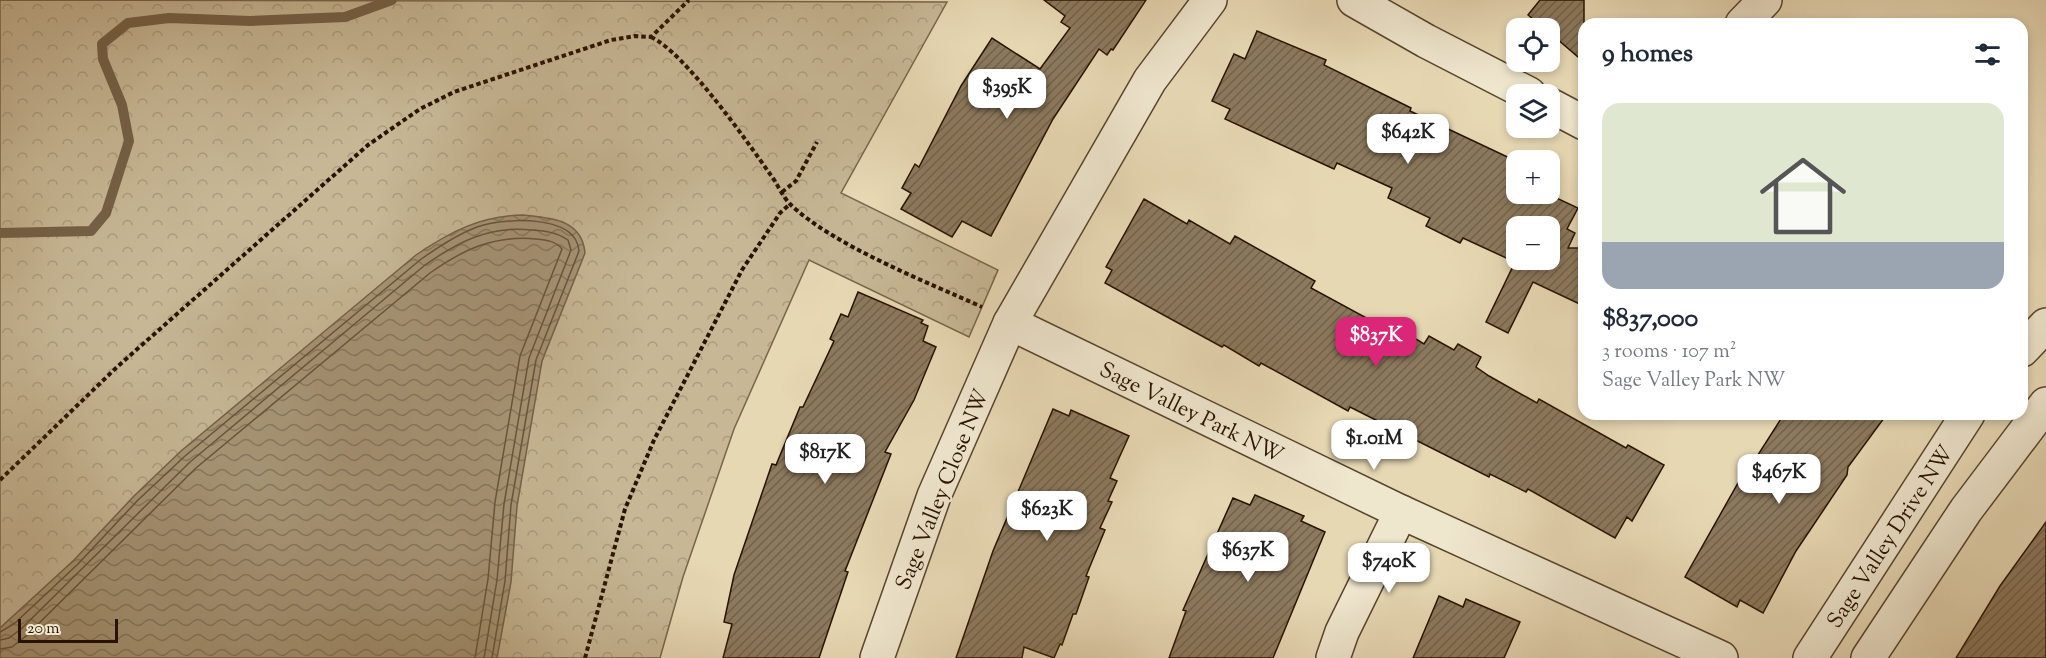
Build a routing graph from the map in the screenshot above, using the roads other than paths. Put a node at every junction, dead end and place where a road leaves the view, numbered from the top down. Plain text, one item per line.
1 (1210, 0) edge
2 (1354, 0) edge
3 (1765, 0) edge
4 (1748, 18) edge
5 (1510, 84) edge
6 (1560, 110) edge
7 (1578, 120) edge
8 (1010, 322) junction
9 (2046, 324) edge
10 (2028, 344) edge
11 (2046, 404) edge
12 (1964, 420) edge
13 (1401, 512) junction
14 (877, 658) edge
15 (1333, 658) edge
16 (1721, 658) edge
17 (1809, 658) edge
18 (1868, 658) edge

1 - 8 street
2 - 5 street
3 - 4 street
6 - 7 street
8 - 13 street, Sage Valley Park NW
8 - 14 street, Sage Valley Close NW
9 - 10 street
11 - 18 street
12 - 17 street, Sage Valley Drive NW
13 - 15 street
13 - 16 street, Sage Valley Park NW

